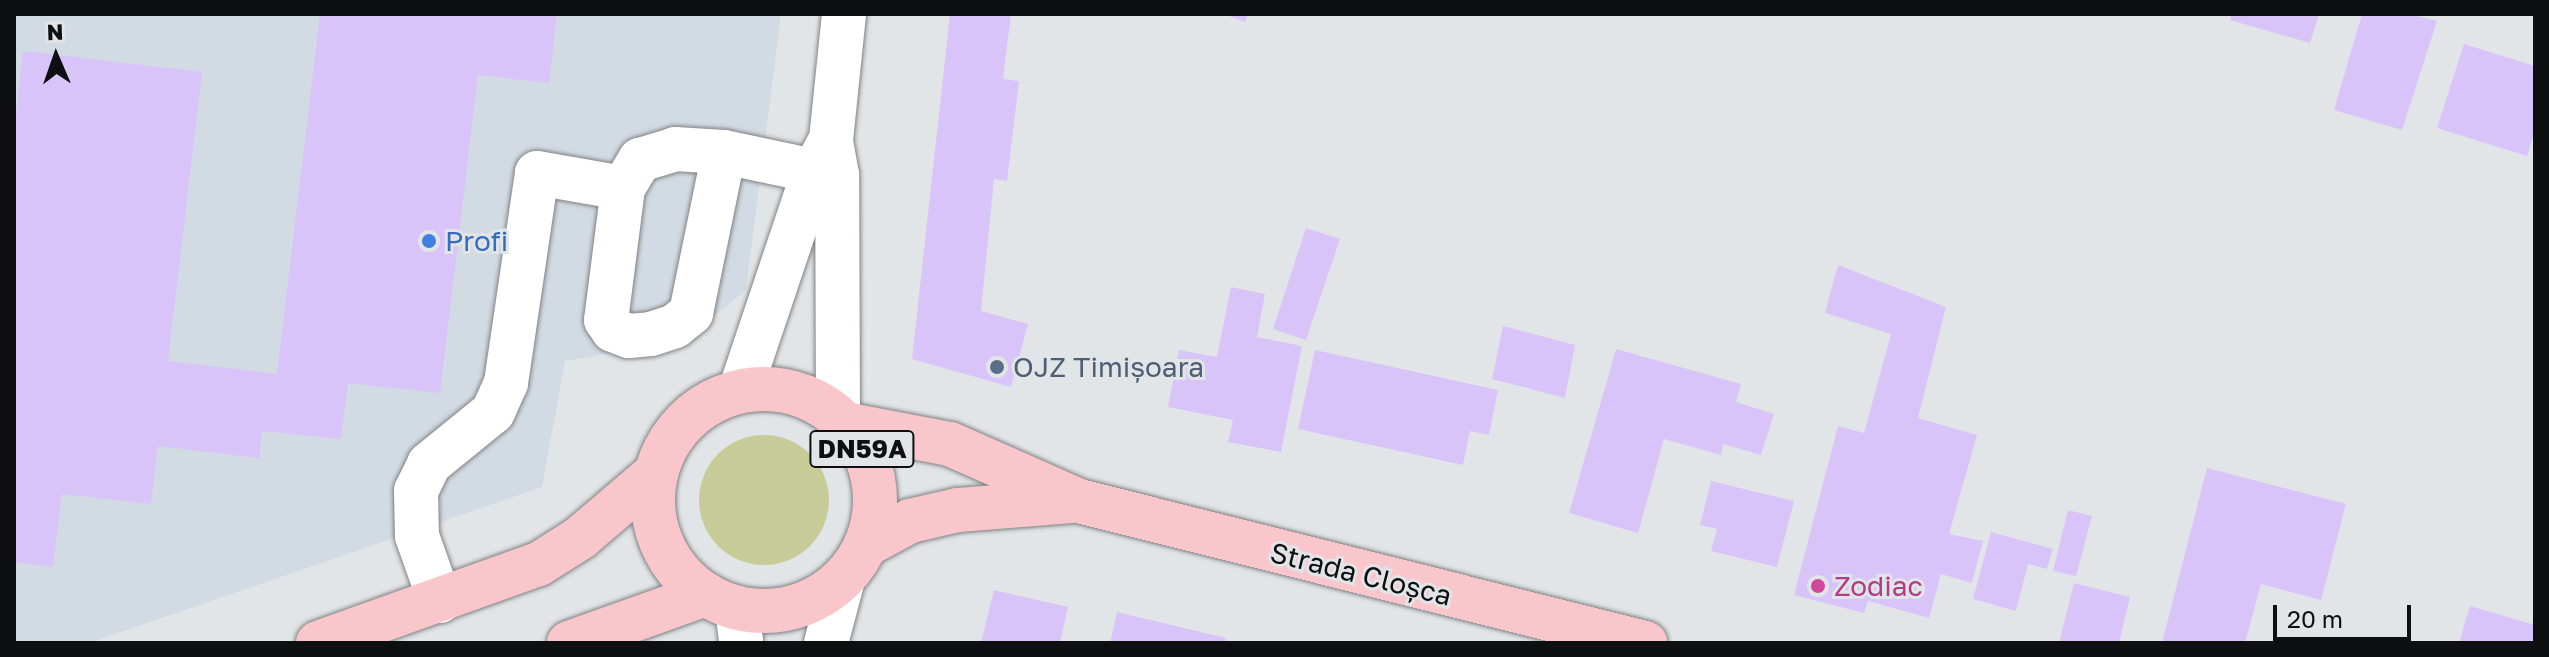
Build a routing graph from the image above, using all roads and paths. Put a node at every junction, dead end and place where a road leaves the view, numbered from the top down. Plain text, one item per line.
1 (844, 14) edge
2 (724, 152) junction
3 (822, 156) junction
4 (623, 188) junction
5 (740, 391) junction
6 (842, 421) junction
7 (656, 473) junction
8 (1079, 501) junction
9 (854, 562) junction
10 (440, 601) junction
11 (728, 615) edge
12 (318, 643) edge
13 (569, 643) edge
14 (826, 643) edge
15 (1645, 643) edge

1 - 3 street
2 - 3 street
2 - 4 street
2 - 4 street
3 - 5 street
3 - 6 street
4 - 10 street
5 - 6 main road, DN59A
5 - 7 main road
6 - 8 main road, Strada Cloșca / DN59A
6 - 9 main road, DN59A
7 - 10 main road
7 - 11 main road
8 - 9 main road, Strada Cloșca / DN59A
8 - 15 main road, Strada Cloșca / DN59A
9 - 11 main road, DN59A
9 - 14 street
10 - 12 main road
11 - 13 main road, DN59A

